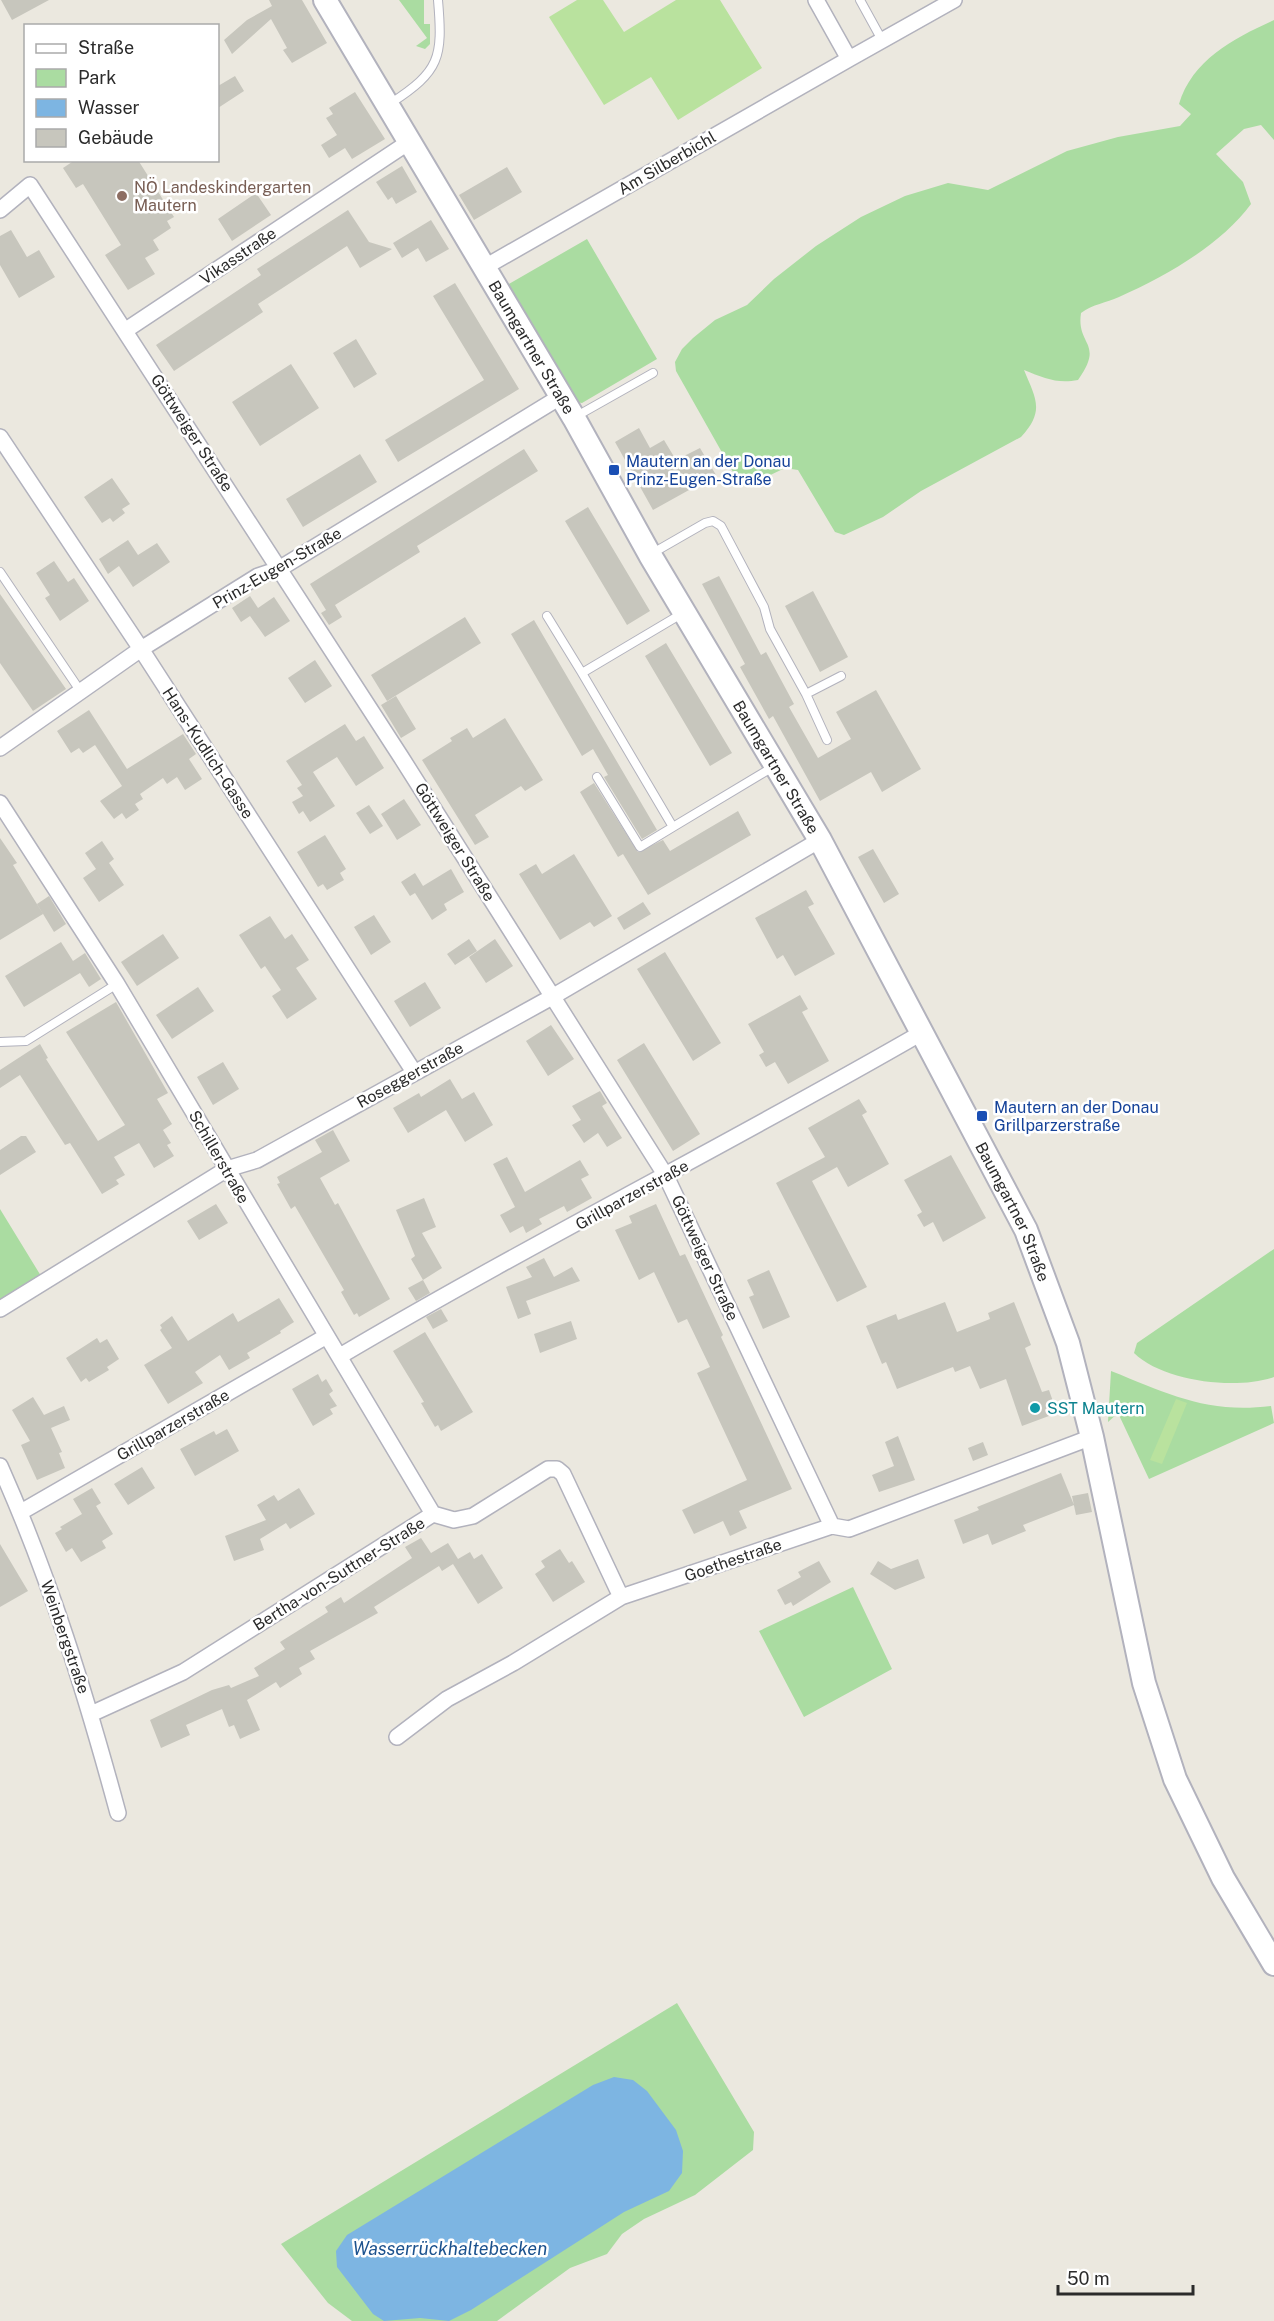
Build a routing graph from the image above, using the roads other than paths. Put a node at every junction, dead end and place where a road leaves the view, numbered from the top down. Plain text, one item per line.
1 (326, 0) edge
2 (438, 0) edge
3 (816, 0) edge
4 (860, 0) edge
5 (954, 0) edge
6 (882, 40) junction
7 (849, 59) junction
8 (387, 105) junction
9 (409, 142) junction
10 (0, 210) edge
11 (484, 267) junction
12 (126, 330) junction
13 (653, 373) dead end
14 (560, 397) junction
15 (574, 418) junction
16 (0, 436) edge
17 (650, 555) junction
18 (279, 569) junction
19 (0, 572) edge
20 (684, 612) junction
21 (547, 616) dead end
22 (141, 649) junction
23 (582, 673) junction
24 (841, 676) dead end
25 (81, 693) junction
26 (806, 694) junction
27 (827, 740) dead end
28 (0, 748) edge
29 (775, 766) junction
30 (597, 777) dead end
31 (0, 803) edge
32 (673, 826) junction
33 (820, 840) junction
34 (117, 984) junction
35 (552, 998) junction
36 (923, 1032) junction
37 (0, 1042) edge
38 (414, 1072) junction
39 (227, 1168) junction
40 (666, 1176) junction
41 (0, 1309) edge
42 (325, 1337) junction
43 (340, 1356) junction
44 (1092, 1437) junction
45 (0, 1466) edge
46 (21, 1512) junction
47 (434, 1514) junction
48 (832, 1526) junction
49 (621, 1597) junction
50 (91, 1714) junction
51 (397, 1737) dead end
52 (118, 1813) dead end
53 (1274, 1964) edge

1 - 8 street, Baumgartner Straße
2 - 8 lane
3 - 7 street
4 - 6 lane
5 - 6 street, Am Silberbichl
6 - 7 street, Am Silberbichl
7 - 11 street, Am Silberbichl
8 - 9 street, Baumgartner Straße
9 - 11 street, Baumgartner Straße
9 - 12 street, Vikasstraße
10 - 12 street, Göttweiger Straße
11 - 14 street, Baumgartner Straße
12 - 18 street, Göttweiger Straße
13 - 15 lane
14 - 15 street, Baumgartner Straße
14 - 18 street, Prinz-Eugen-Straße
15 - 17 street, Baumgartner Straße
16 - 22 street, Hans-Kudlich-Gasse
17 - 20 street, Baumgartner Straße
17 - 26 lane
18 - 22 street, Prinz-Eugen-Straße
18 - 35 street, Göttweiger Straße
19 - 25 lane
20 - 23 lane
20 - 29 street, Baumgartner Straße
21 - 23 lane
22 - 25 street, Prinz-Eugen-Straße
22 - 38 street, Hans-Kudlich-Gasse
23 - 32 lane
24 - 26 lane
25 - 28 street, Prinz-Eugen-Straße
26 - 27 lane
29 - 32 lane
29 - 33 street, Baumgartner Straße
30 - 32 lane
31 - 34 street, Schillerstraße
33 - 35 street, Roseggerstraße
33 - 36 street, Baumgartner Straße
34 - 37 lane
34 - 39 street, Schillerstraße
35 - 38 street, Roseggerstraße
35 - 40 street, Göttweiger Straße
36 - 40 street, Grillparzerstraße
36 - 44 street, Baumgartner Straße
38 - 39 street, Roseggerstraße
39 - 41 street, Roseggerstraße
39 - 42 street, Schillerstraße
40 - 43 street, Grillparzerstraße
40 - 48 street, Göttweiger Straße
42 - 43 street, Schillerstraße
42 - 46 street, Grillparzerstraße
43 - 47 street, Schillerstraße
44 - 48 street, Goethestraße
44 - 53 street, Baumgartner Straße
45 - 46 street, Weinbergstraße
46 - 50 street, Weinbergstraße
47 - 49 street, Bertha-von-Suttner-Straße
47 - 50 street, Bertha-von-Suttner-Straße
48 - 49 street, Goethestraße
49 - 51 street, Goethestraße
50 - 52 street, Weinbergstraße

